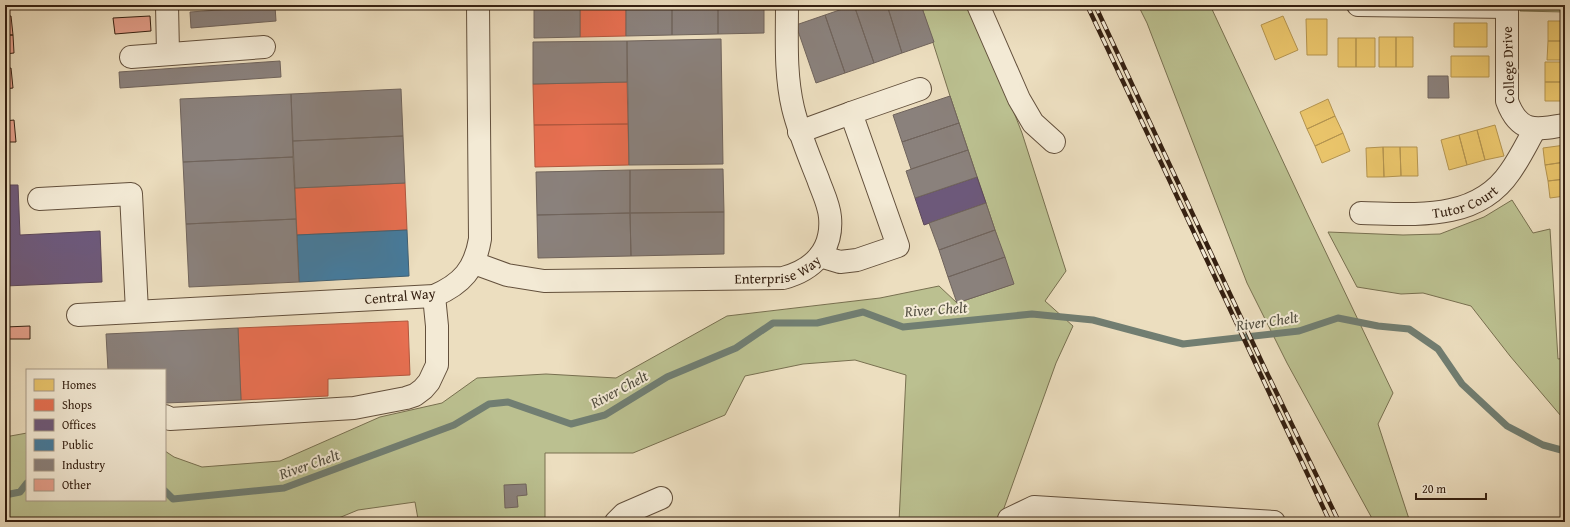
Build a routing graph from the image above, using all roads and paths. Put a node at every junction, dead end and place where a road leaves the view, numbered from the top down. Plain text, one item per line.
1 (167, 5) edge
2 (478, 5) edge
3 (786, 5) edge
4 (978, 5) edge
5 (1358, 5) edge
6 (1507, 6) edge
7 (264, 47) dead end
8 (168, 53) junction
9 (131, 57) dead end
10 (920, 89) dead end
11 (851, 113) junction
12 (1565, 125) edge
13 (1535, 129) junction
14 (799, 132) junction
15 (1054, 142) dead end
16 (39, 199) dead end
17 (1361, 213) dead end
18 (820, 256) junction
19 (474, 263) junction
20 (434, 296) junction
21 (137, 311) junction
22 (78, 315) dead end
23 (166, 417) edge
24 (661, 498) dead end
25 (616, 522) edge
26 (1008, 522) edge
27 (1274, 522) edge

1 - 8 street
2 - 19 street, Central Way
3 - 14 street, Enterprise Way
4 - 15 street
5 - 6 street
6 - 13 street, College Drive
7 - 8 street
8 - 9 street
10 - 11 street
11 - 14 street
11 - 18 street
12 - 13 street
13 - 17 street, Tutor Court
14 - 18 street, Enterprise Way
16 - 21 street
18 - 19 street, Enterprise Way
19 - 20 street, Central Way
20 - 21 street, Central Way
20 - 23 street
21 - 22 street, Central Way
24 - 25 street
26 - 27 street

